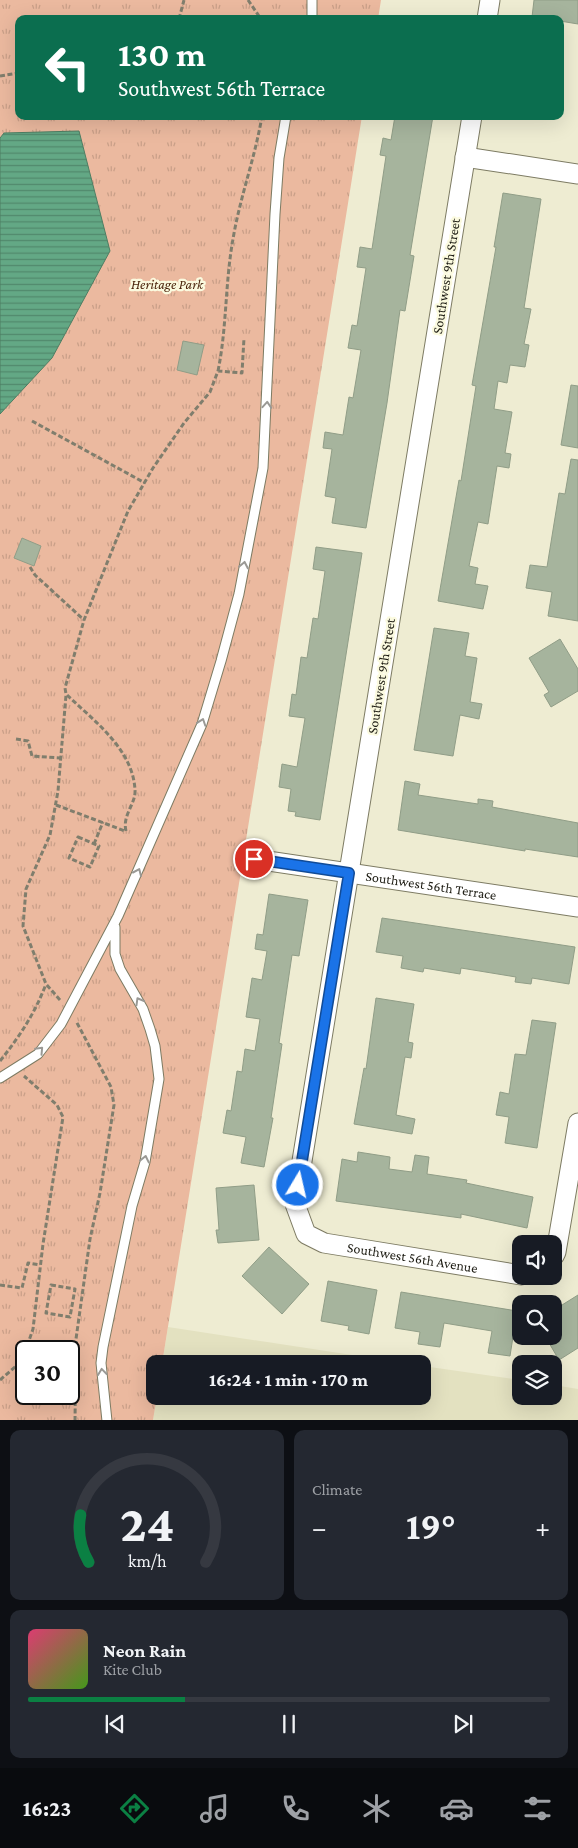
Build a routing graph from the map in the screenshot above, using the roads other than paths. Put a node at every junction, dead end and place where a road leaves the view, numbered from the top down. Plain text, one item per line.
1 (312, 0) edge
2 (490, 0) edge
3 (312, 15) edge
4 (488, 15) edge
5 (285, 120) edge
6 (471, 120) edge
7 (465, 157) junction
8 (578, 174) edge
9 (254, 859) dead end
10 (349, 873) junction
11 (578, 907) edge
12 (118, 916) junction
13 (0, 1078) edge
14 (578, 1123) edge
15 (306, 1234) joint
16 (559, 1235) edge
17 (512, 1274) edge
18 (107, 1420) edge

1 - 3 lane
2 - 4 street
12 -> 5 lane
6 - 7 street, Southwest 9th Street
7 - 8 street
7 - 10 street, Southwest 9th Street
9 - 10 street, Southwest 56th Terrace
10 - 11 street, Southwest 56th Terrace
10 - 15 street, Southwest 9th Street
13 -> 12 lane
18 -> 12 lane
14 - 16 street
15 - 17 street, Southwest 56th Avenue

